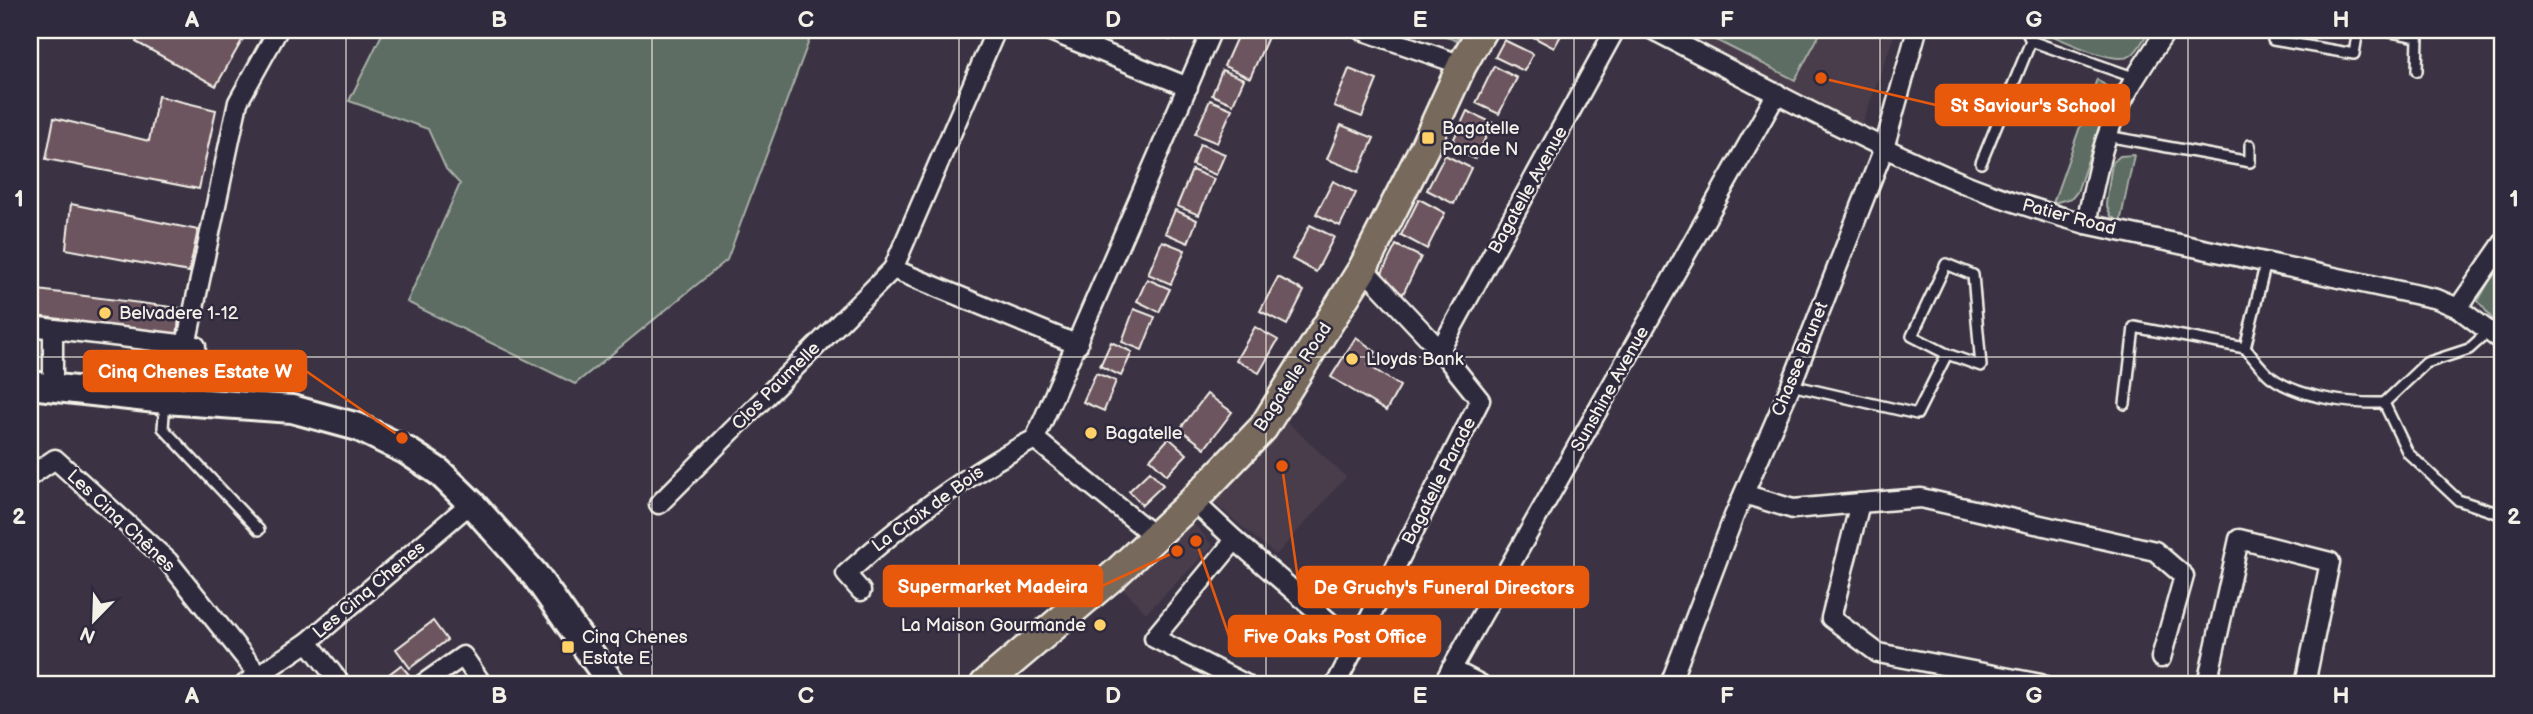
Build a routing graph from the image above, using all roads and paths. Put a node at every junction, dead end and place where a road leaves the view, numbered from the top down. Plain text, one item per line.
1 (278, 30) edge
2 (996, 30) edge
3 (1048, 30) edge
4 (1212, 30) edge
5 (1361, 30) edge
6 (1482, 30) edge
7 (1615, 30) edge
8 (1653, 30) edge
9 (1917, 30) edge
10 (2026, 30) edge
11 (2167, 30) edge
12 (2358, 30) edge
13 (2381, 30) edge
14 (2273, 40) dead end
15 (2031, 41) junction
16 (1462, 65) junction
17 (2417, 71) dead end
18 (2136, 78) junction
19 (1188, 87) junction
20 (1777, 93) junction
21 (2107, 136) junction
22 (2250, 145) dead end
23 (1884, 148) junction
24 (1981, 163) dead end
25 (2086, 224) junction
26 (2503, 243) edge
27 (2266, 261) junction
28 (1363, 268) junction
29 (893, 269) junction
30 (2458, 308) junction
31 (30, 326) edge
32 (53, 329) junction
33 (2496, 337) edge
34 (186, 345) junction
35 (1078, 345) junction
36 (2245, 348) junction
37 (1440, 350) junction
38 (1947, 354) junction
39 (41, 381) edge
40 (1791, 385) junction
41 (165, 400) junction
42 (191, 402) junction
43 (2385, 402) junction
44 (2125, 404) dead end
45 (1035, 439) junction
46 (30, 477) edge
47 (1744, 494) junction
48 (1193, 501) junction
49 (471, 503) junction
50 (1860, 503) junction
51 (659, 504) dead end
52 (2503, 515) edge
53 (259, 530) dead end
54 (1154, 536) junction
55 (1235, 540) junction
56 (861, 591) dead end
57 (308, 642) junction
58 (1356, 645) junction
59 (2161, 658) dead end
60 (1447, 677) edge
61 (251, 679) edge
62 (341, 684) edge
63 (423, 684) edge
64 (482, 684) edge
65 (612, 684) edge
66 (985, 684) edge
67 (1245, 684) edge
68 (1336, 684) edge
69 (1480, 684) edge
70 (1670, 684) edge
71 (2041, 684) edge
72 (2207, 684) edge
73 (2305, 684) edge

1 - 34 street
2 - 29 street, Clos Paumelle
3 - 19 street
4 - 19 street
5 - 16 street
6 - 16 main road, Bagatelle Road
7 - 37 street, Bagatelle Avenue
8 - 20 street, Patier Road
9 - 23 street, Chasse Brunet
10 - 15 lane
11 - 18 street
12 - 14 lane
13 - 17 lane
15 - 18 lane
15 - 24 lane
16 - 28 main road, Bagatelle Road
18 - 21 street
19 - 35 street
20 - 23 street, Patier Road
20 - 60 street, Sunshine Avenue
21 - 22 lane
21 - 25 street
23 - 25 street, Patier Road
23 - 40 street, Chasse Brunet
25 - 27 street, Patier Road
26 - 30 street
27 - 30 street, Patier Road
27 - 36 lane
28 - 37 street, Bagatelle Parade
28 - 48 main road, Bagatelle Road
29 - 35 street
29 - 51 street, Clos Paumelle
30 - 33 street, Patier Road
31 - 32 street
32 - 34 street
32 - 39 street
33 - 43 lane
34 - 42 street
35 - 45 street
36 - 43 lane
36 - 44 lane
37 - 58 street, Bagatelle Parade
38 - 38 lane
38 - 40 lane
39 - 41 main road
40 - 47 street, Chasse Brunet
41 - 42 main road
41 - 53 lane
42 - 49 main road
43 - 52 lane
45 - 54 street
45 - 56 street, La Croix de Bois
46 - 61 street, Les Cinq Chênes
47 - 50 street
47 - 70 street, Chasse Brunet
48 - 54 main road, Bagatelle Road
48 - 55 street
49 - 57 street, Les Cinq Chenes
49 - 65 main road
50 - 59 street
50 - 71 street
54 - 66 main road, Bagatelle Road
55 - 58 street
55 - 67 street
57 - 61 street, Les Cinq Chênes
57 - 62 street, Les Cinq Chenes
58 - 68 street, Bagatelle Parade
60 - 69 street
63 - 64 street
72 - 73 street

